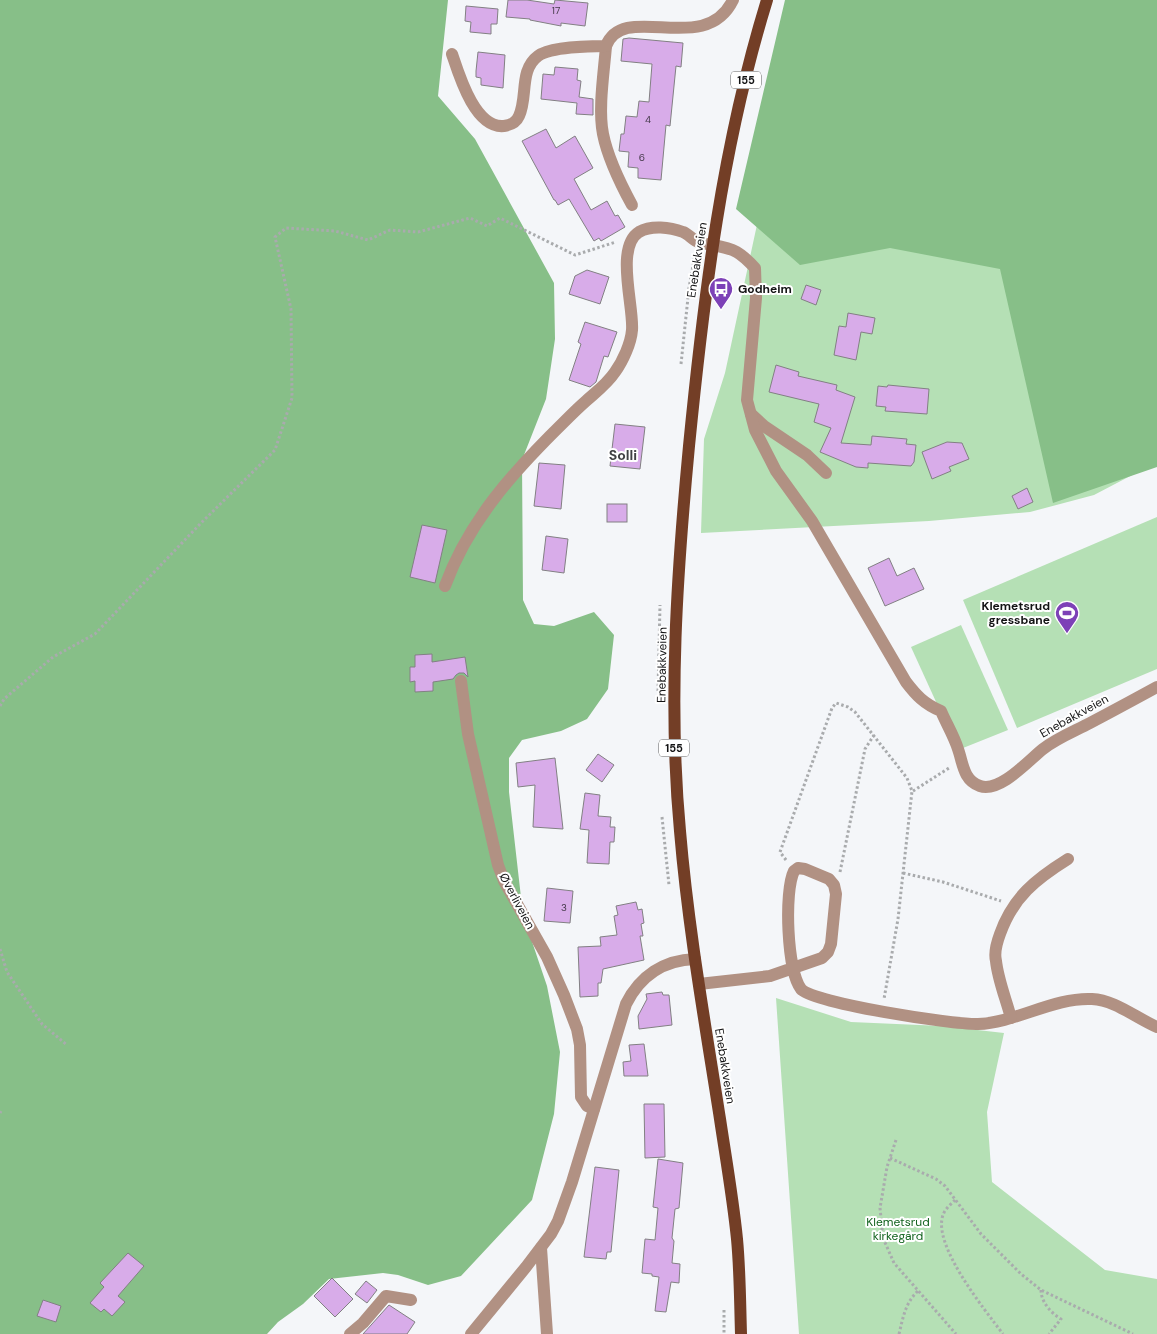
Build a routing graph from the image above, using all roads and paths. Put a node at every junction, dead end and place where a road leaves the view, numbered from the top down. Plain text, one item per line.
1 (733, 0) edge
2 (767, 0) edge
3 (606, 46) junction
4 (452, 54) dead end
5 (632, 205) dead end
6 (634, 237) junction
7 (712, 244) junction
8 (750, 412) junction
9 (826, 472) dead end
10 (445, 586) dead end
11 (461, 681) dead end
12 (1157, 687) edge
13 (0, 706) edge
14 (874, 735) junction
15 (946, 769) dead end
16 (912, 791) junction
17 (1068, 859) dead end
18 (794, 870) junction
19 (904, 872) junction
20 (834, 885) junction
21 (987, 896) dead end
22 (0, 950) edge
23 (695, 959) junction
24 (792, 969) junction
25 (699, 984) junction
26 (881, 1010) junction
27 (1011, 1018) junction
28 (1157, 1027) edge
29 (67, 1045) dead end
30 (594, 1109) junction
31 (896, 1140) dead end
32 (890, 1158) junction
33 (955, 1200) junction
34 (541, 1248) junction
35 (1041, 1290) junction
36 (918, 1291) junction
37 (412, 1300) dead end
38 (350, 1334) edge
39 (471, 1334) edge
40 (547, 1334) edge
41 (741, 1334) edge
42 (898, 1334) edge
43 (956, 1334) edge
44 (1003, 1334) edge
45 (1049, 1334) edge
46 (1133, 1334) edge

1 - 3 street
2 - 7 main road, Enebakkveien / 155
3 - 4 street
3 - 5 street
6 - 7 street
6 - 10 street
6 - 13 path
7 - 8 street
7 - 23 main road, Enebakkveien / 155
8 - 9 street
8 - 12 street, Enebakkveien
11 - 30 street, Øverliveien
14 - 16 path
14 - 18 path
14 - 20 path
15 - 16 path
16 - 19 path
17 - 27 street
18 - 20 street
18 - 24 street
19 - 21 path
19 - 26 path
20 - 24 street
22 - 29 path
23 - 25 main road, Enebakkveien / 155
23 - 30 street
24 - 25 street
24 - 26 street
25 - 41 main road, Enebakkveien / 155
26 - 27 street
27 - 28 street
30 - 34 street
31 - 32 path
32 - 33 path
32 - 36 path
33 - 35 path
33 - 44 path
34 - 39 street
34 - 40 street
35 - 45 path
35 - 46 path
36 - 42 path
36 - 43 path
37 - 38 street

